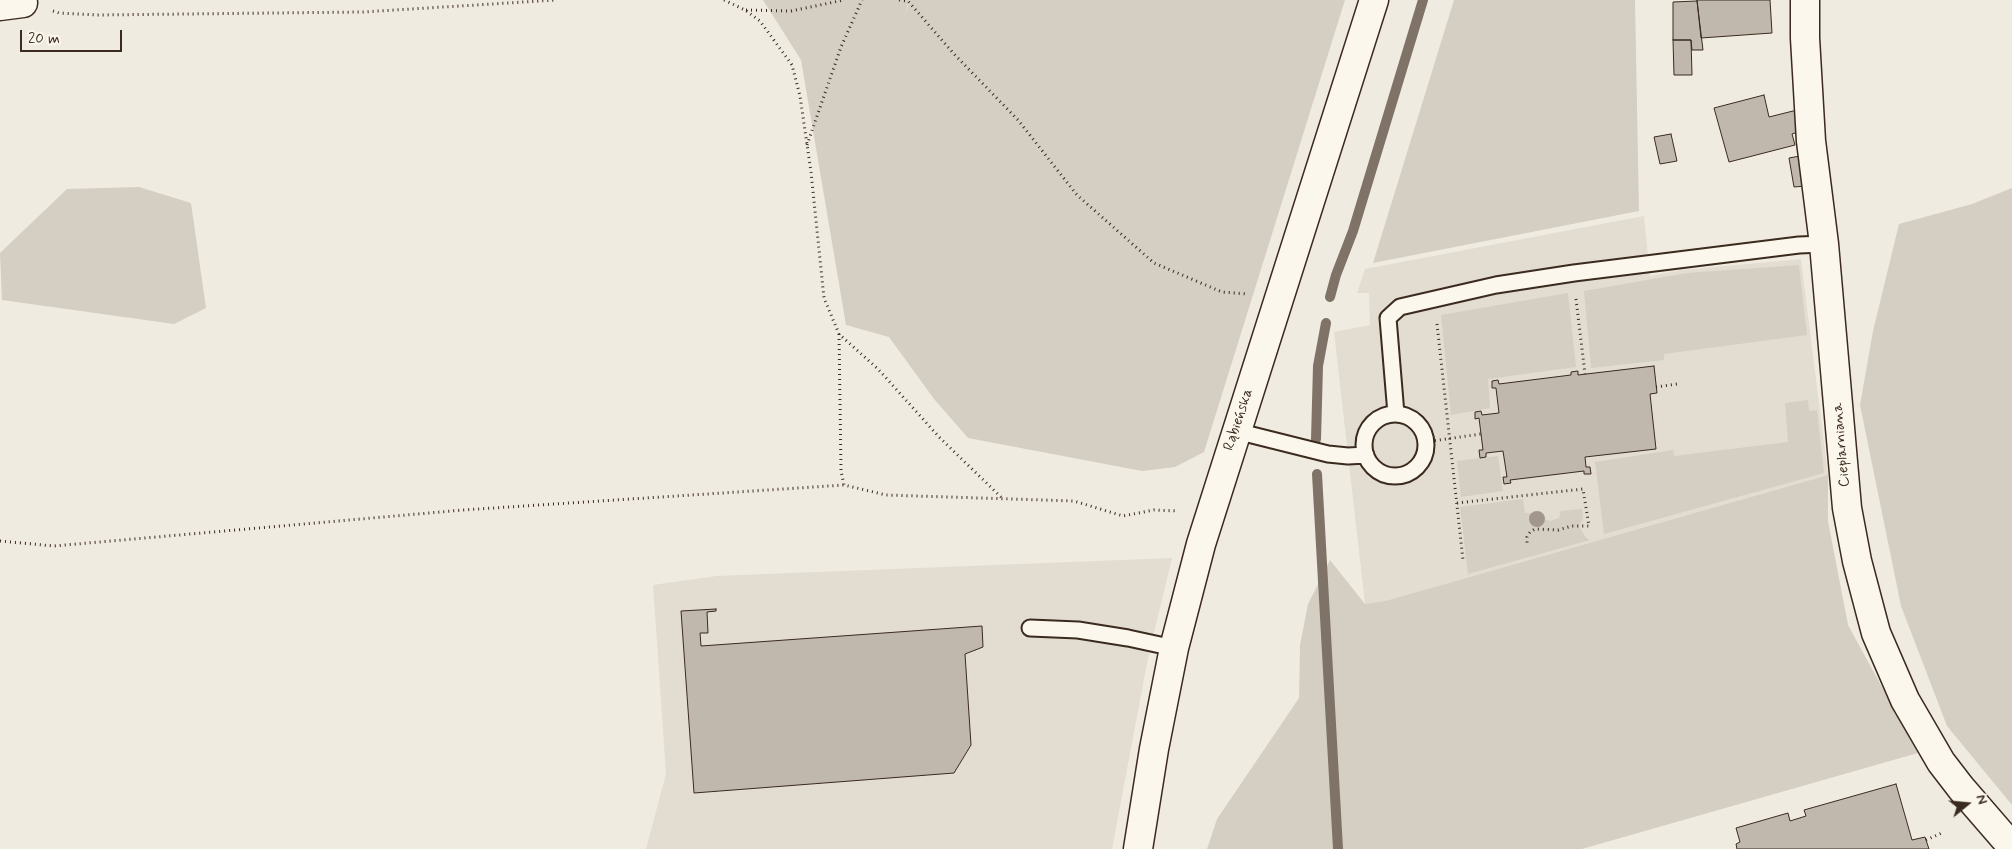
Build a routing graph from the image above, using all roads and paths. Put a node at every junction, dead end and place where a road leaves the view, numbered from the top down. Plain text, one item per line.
1 (556, 0) edge
2 (724, 0) edge
3 (844, 0) edge
4 (862, 0) edge
5 (899, 0) edge
6 (1374, 0) edge
7 (1805, 0) edge
8 (11, 3) edge
9 (745, 10) junction
10 (807, 146) junction
11 (1824, 244) junction
12 (1574, 273) junction
13 (1280, 297) junction
14 (1434, 298) junction
15 (839, 334) junction
16 (1585, 374) dead end
17 (1677, 384) dead end
18 (1656, 387) dead end
19 (1396, 414) junction
20 (1236, 431) junction
21 (1480, 434) dead end
22 (1450, 438) junction
23 (1426, 442) junction
24 (1366, 455) junction
25 (844, 485) junction
26 (1002, 498) junction
27 (1457, 503) junction
28 (1210, 514) junction
29 (0, 541) edge
30 (1526, 543) dead end
31 (1463, 560) dead end
32 (1030, 628) dead end
33 (1174, 648) junction
34 (1944, 832) dead end
35 (1926, 840) dead end
36 (2012, 847) edge
37 (1138, 849) edge

1 - 8 path
2 - 9 path
3 - 9 path
4 - 10 path
5 - 13 path
6 - 13 street, Rąbieńska
7 - 11 street, Cieplarniana
9 - 10 path
10 - 15 path
11 - 12 lane
11 - 36 street, Cieplarniana
12 - 14 lane
12 - 16 path
13 - 20 street, Rąbieńska
14 - 19 lane
14 - 22 path
15 - 25 path
15 - 26 path
17 - 18 path
19 - 23 lane
19 - 24 lane
20 - 24 lane
20 - 28 street, Rąbieńska
21 - 22 path
22 - 23 path
22 - 27 path
23 - 24 lane
25 - 26 path
25 - 29 path
26 - 28 path
27 - 30 path
27 - 31 path
28 - 33 street, Rąbieńska
32 - 33 lane
33 - 37 street, Rąbieńska
34 - 35 path

